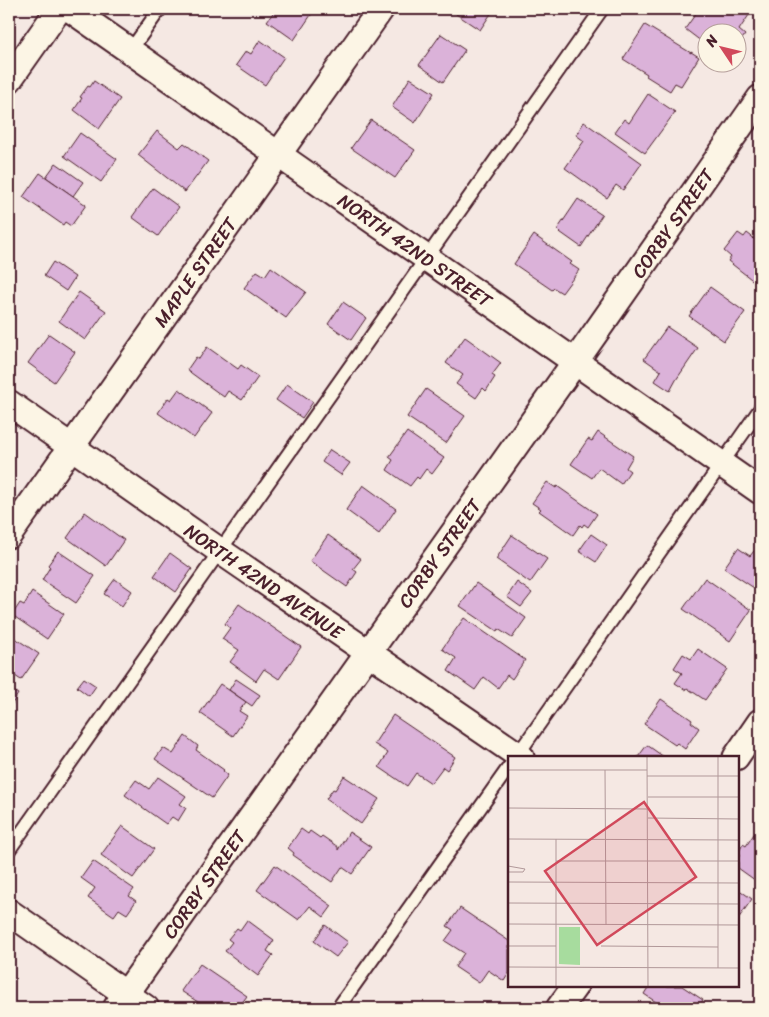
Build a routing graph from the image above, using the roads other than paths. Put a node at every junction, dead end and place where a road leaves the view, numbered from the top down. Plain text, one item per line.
1 (59, 9) edge
2 (70, 9) edge
3 (160, 9) edge
4 (381, 9) edge
5 (602, 9) edge
6 (130, 51) junction
7 (9, 80) edge
8 (760, 98) edge
9 (278, 154) junction
10 (427, 258) junction
11 (575, 362) junction
12 (9, 403) edge
13 (760, 410) edge
14 (71, 446) junction
15 (722, 464) junction
16 (760, 491) edge
17 (9, 535) edge
18 (220, 551) junction
19 (369, 652) junction
20 (760, 722) edge
21 (512, 756) edge
22 (518, 756) edge
23 (737, 756) edge
24 (508, 770) edge
25 (9, 850) edge
26 (9, 912) edge
27 (574, 987) edge
28 (121, 1001) edge
29 (146, 1008) edge
30 (338, 1008) edge
31 (559, 1008) edge

1 - 7 street
2 - 6 street, NORTH 42ND STREET
3 - 6 lane
4 - 9 street, MAPLE STREET
5 - 10 lane
6 - 9 street, NORTH 42ND STREET
8 - 11 street, CORBY STREET
9 - 10 street, NORTH 42ND STREET
9 - 14 street, MAPLE STREET
10 - 11 street, NORTH 42ND STREET
10 - 18 lane
11 - 15 street, NORTH 42ND STREET
11 - 19 street, CORBY STREET
12 - 14 street, NORTH 42ND AVENUE
13 - 15 lane
14 - 17 street, MAPLE STREET
14 - 18 street, NORTH 42ND AVENUE
15 - 16 street, NORTH 42ND STREET
15 - 22 lane
18 - 19 street, NORTH 42ND AVENUE
18 - 25 lane
19 - 21 street, NORTH 42ND AVENUE
19 - 28 street, CORBY STREET
20 - 23 street
24 - 30 lane
26 - 28 street
27 - 31 street
28 - 29 street

